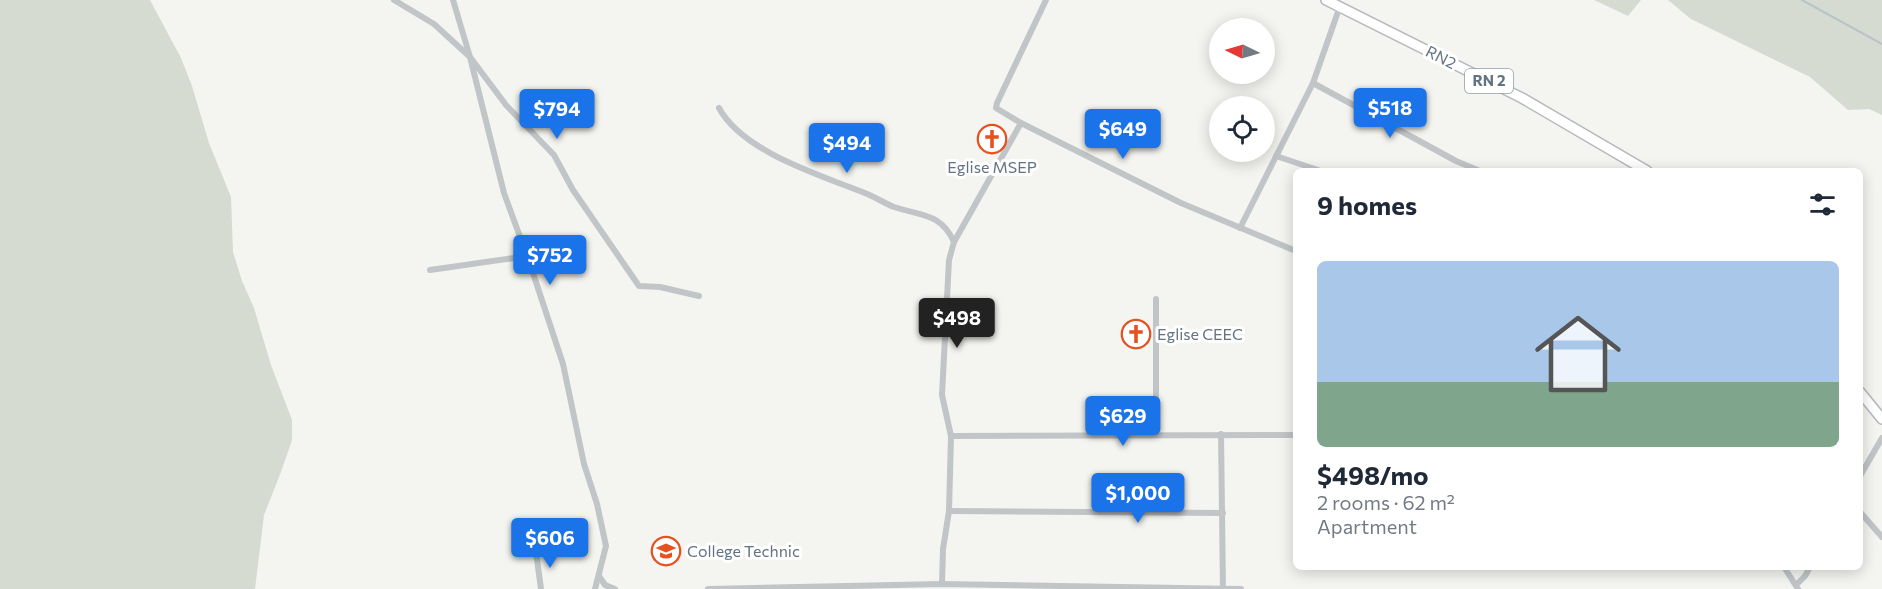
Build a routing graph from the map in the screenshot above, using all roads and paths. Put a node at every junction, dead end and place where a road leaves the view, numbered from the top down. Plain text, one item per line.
1 (394, 0) edge
2 (453, 0) edge
3 (1046, 0) edge
4 (1326, 0) edge
5 (1340, 6) junction
6 (470, 57) junction
7 (1313, 83) junction
8 (719, 108) dead end
9 (1021, 123) junction
10 (1276, 156) junction
11 (1312, 168) edge
12 (1473, 168) edge
13 (1635, 168) edge
14 (1240, 228) junction
15 (954, 242) junction
16 (524, 249) junction
17 (1293, 250) edge
18 (430, 270) dead end
19 (699, 296) dead end
20 (1156, 299) dead end
21 (1863, 396) edge
22 (1882, 418) edge
23 (1156, 434) junction
24 (1221, 434) junction
25 (1293, 435) edge
26 (951, 436) junction
27 (1882, 438) edge
28 (1863, 471) edge
29 (949, 511) junction
30 (1223, 513) junction
31 (1863, 515) edge
32 (1882, 537) edge
33 (536, 552) dead end
34 (1786, 570) edge
35 (1808, 570) edge
36 (599, 576) junction
37 (942, 584) junction
38 (1797, 587) edge
39 (541, 589) edge
40 (595, 589) edge
41 (615, 589) edge
42 (708, 589) edge
43 (1223, 589) edge
44 (1241, 589) edge

1 - 6 street
2 - 6 street
3 - 9 street
4 - 5 main road, RN2 / RN 2
5 - 7 street
5 - 13 main road, RN2 / RN 2
6 - 16 street
6 - 19 street
7 - 10 street
7 - 12 street
8 - 15 street
9 - 14 street
9 - 15 street
10 - 11 street
10 - 14 street
14 - 17 street
15 - 26 street
16 - 18 street
16 - 36 street
20 - 23 street
21 - 22 main road
23 - 24 street
23 - 26 street
24 - 25 street
24 - 30 street
26 - 29 street
27 - 28 street
29 - 30 street
29 - 37 street
30 - 43 street
31 - 32 street
33 - 39 street
34 - 38 street
35 - 38 street
36 - 40 street
36 - 41 street
37 - 42 street
37 - 43 street
43 - 44 street

